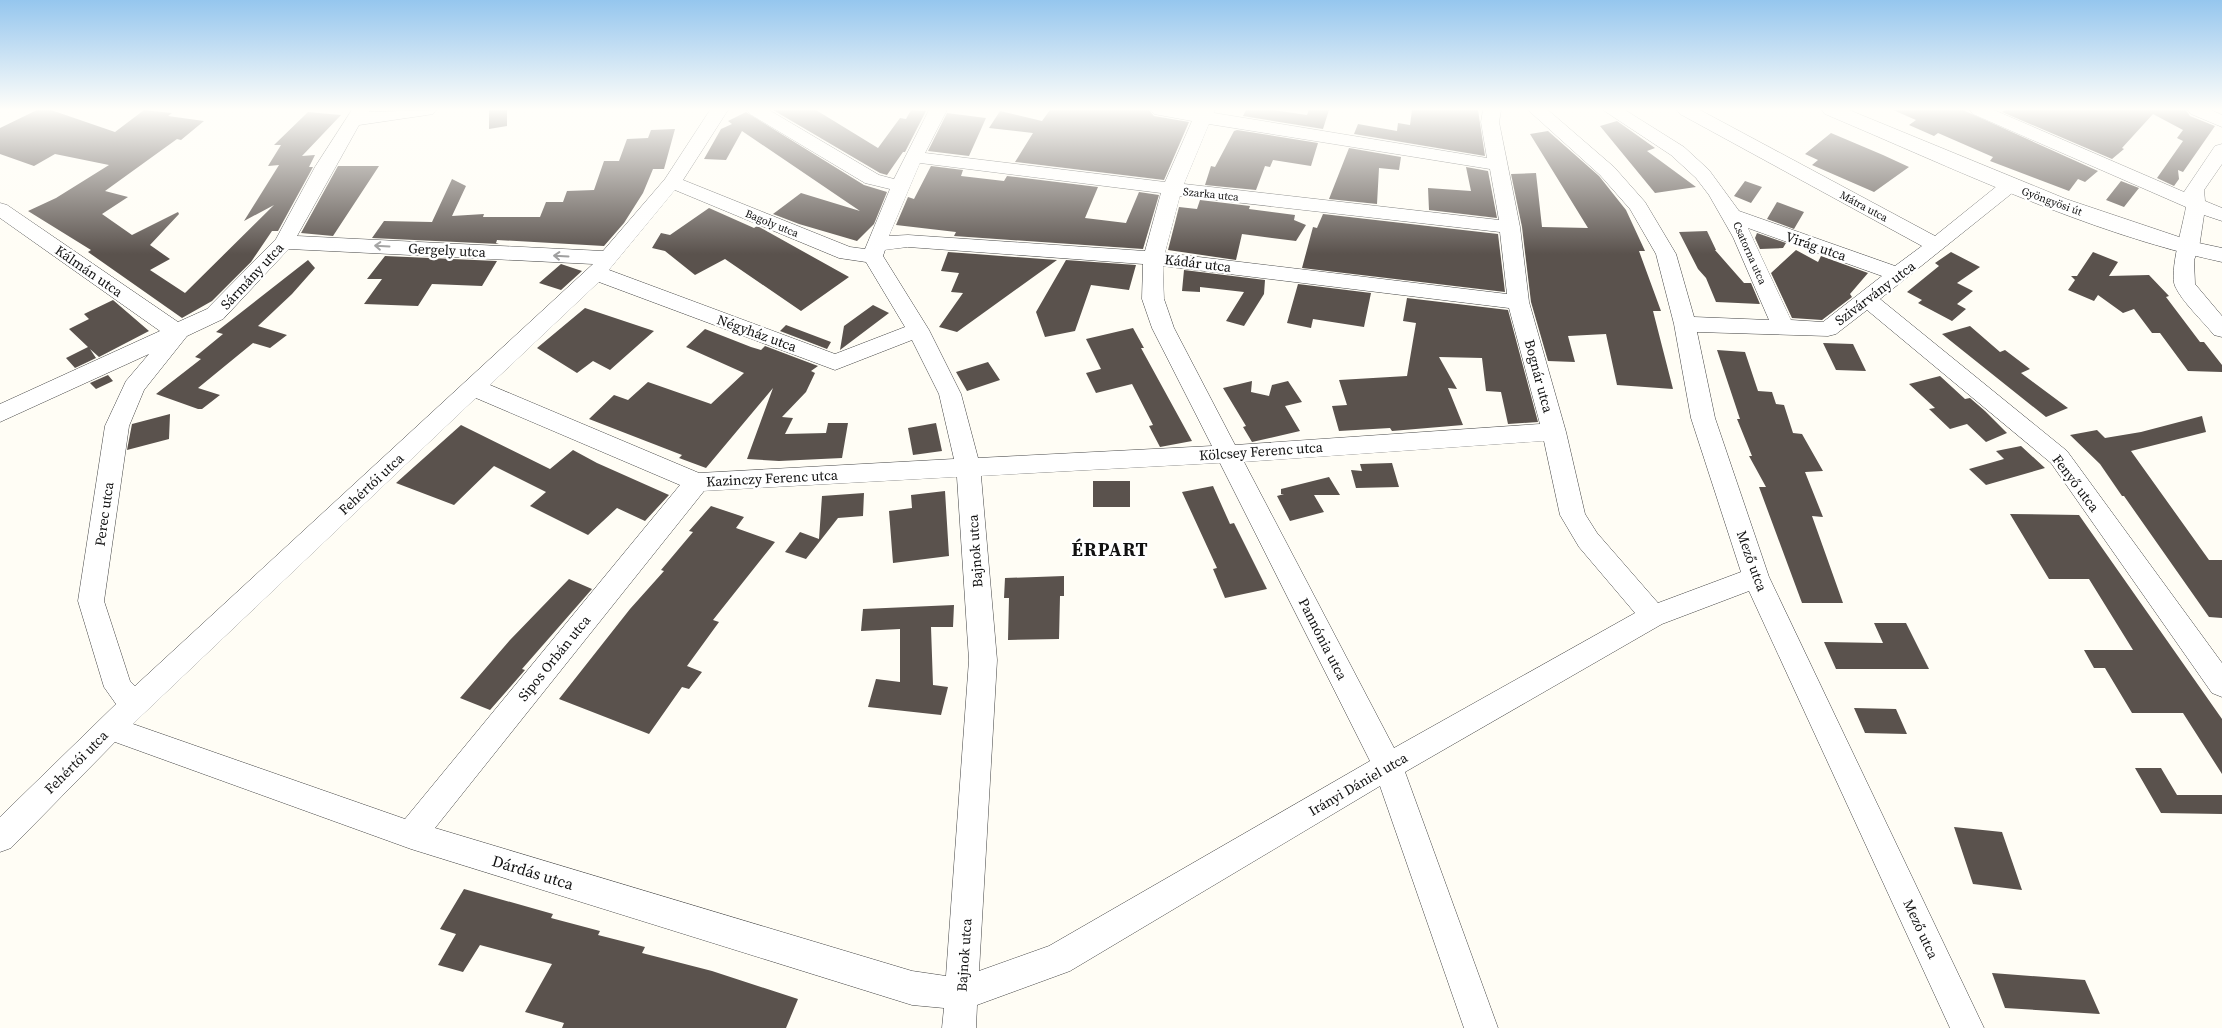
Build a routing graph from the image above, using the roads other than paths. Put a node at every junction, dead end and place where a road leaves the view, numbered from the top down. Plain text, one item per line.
1 (332, 158) edge
2 (688, 158) edge
3 (837, 158) edge
4 (912, 158) edge
5 (920, 158) edge
6 (1186, 158) edge
7 (1457, 158) edge
8 (1496, 158) edge
9 (1593, 158) edge
10 (1687, 158) edge
11 (1775, 158) edge
12 (1944, 158) edge
13 (2090, 158) edge
14 (2216, 158) edge
15 (1497, 165) junction
16 (672, 182) junction
17 (901, 186) junction
18 (2009, 186) junction
19 (1172, 190) junction
20 (2196, 204) junction
21 (0, 209) edge
22 (2222, 215) edge
23 (1734, 216) junction
24 (1510, 227) junction
25 (284, 242) junction
26 (1936, 245) junction
27 (2189, 248) junction
28 (875, 250) junction
29 (2222, 255) edge
30 (1153, 258) junction
31 (603, 266) junction
32 (1899, 275) junction
33 (1867, 299) junction
34 (1518, 302) junction
35 (1685, 324) junction
36 (1784, 328) junction
37 (918, 330) junction
38 (2222, 330) edge
39 (178, 333) junction
40 (474, 388) junction
41 (0, 414) edge
42 (1554, 432) junction
43 (1228, 454) junction
44 (968, 468) junction
45 (697, 482) junction
46 (1756, 577) junction
47 (1653, 616) junction
48 (2222, 685) edge
49 (134, 704) junction
50 (110, 728) junction
51 (1388, 766) junction
52 (411, 834) junction
53 (0, 838) edge
54 (961, 994) junction
55 (959, 1028) edge
56 (1481, 1028) edge
57 (1967, 1028) edge

1 - 25 street, Sármány utca
2 - 16 street, Fehértói utca
3 - 17 street
4 - 17 street
5 - 19 street, Szarka utca
6 - 19 street, Pannónia utca
7 - 15 street
8 - 15 street, Bognár utca
9 - 35 street, Mező utca
10 - 23 street, Csatorna utca
11 - 26 street, Mátra utca
12 - 18 street, Gyöngyösi út
13 - 20 street
14 - 20 street
15 - 24 street, Bognár utca
16 - 28 street, Bagoly utca
16 - 31 street, Fehértói utca
17 - 28 street
18 - 26 street, Szivárvány utca
18 - 27 street, Gyöngyösi út
19 - 24 street, Szarka utca
19 - 30 street, Pannónia utca
20 - 22 street
20 - 27 street
21 - 39 street, Kálmán utca
23 - 32 street, Virág utca
23 - 36 street, Csatorna utca
24 - 34 street, Bognár utca
31 -> 25 street, Gergely utca
25 - 39 street, Sármány utca
26 - 32 street, Szivárvány utca
27 - 29 street, Gyöngyösi út
27 - 38 street
28 - 30 street, Kádár utca
28 - 37 street, Bajnok utca
30 - 34 street, Kádár utca
30 - 43 street, Pannónia utca
31 - 37 street, Négyház utca
31 - 40 street, Fehértói utca
32 - 33 street, Szivárvány utca
33 - 36 street, Szivárvány utca
33 - 48 street, Fenyő utca
34 - 42 street, Bognár utca
35 - 36 street, Szivárvány utca
35 - 46 street, Mező utca
37 - 44 street, Bajnok utca
39 - 41 street, Sármány utca
39 - 49 street, Perec utca
40 - 45 street, Kazinczy Ferenc utca
40 - 49 street, Fehértói utca
42 - 43 street, Kölcsey Ferenc utca
42 - 47 street, Bognár utca
43 - 44 street, Kölcsey Ferenc utca
43 - 51 street, Pannónia utca
44 - 45 street, Kazinczy Ferenc utca
44 - 54 street, Bajnok utca
45 - 52 street, Sipos Orbán utca
46 - 47 street, Irányi Dániel utca
46 - 57 street, Mező utca
47 - 51 street, Irányi Dániel utca
49 - 50 street, Fehértói utca
50 - 52 street, Dárdás utca
50 - 53 street, Fehértói utca
51 - 54 street, Irányi Dániel utca
51 - 56 street, Pannónia utca
52 - 54 street, Dárdás utca
54 - 55 street, Bajnok utca

